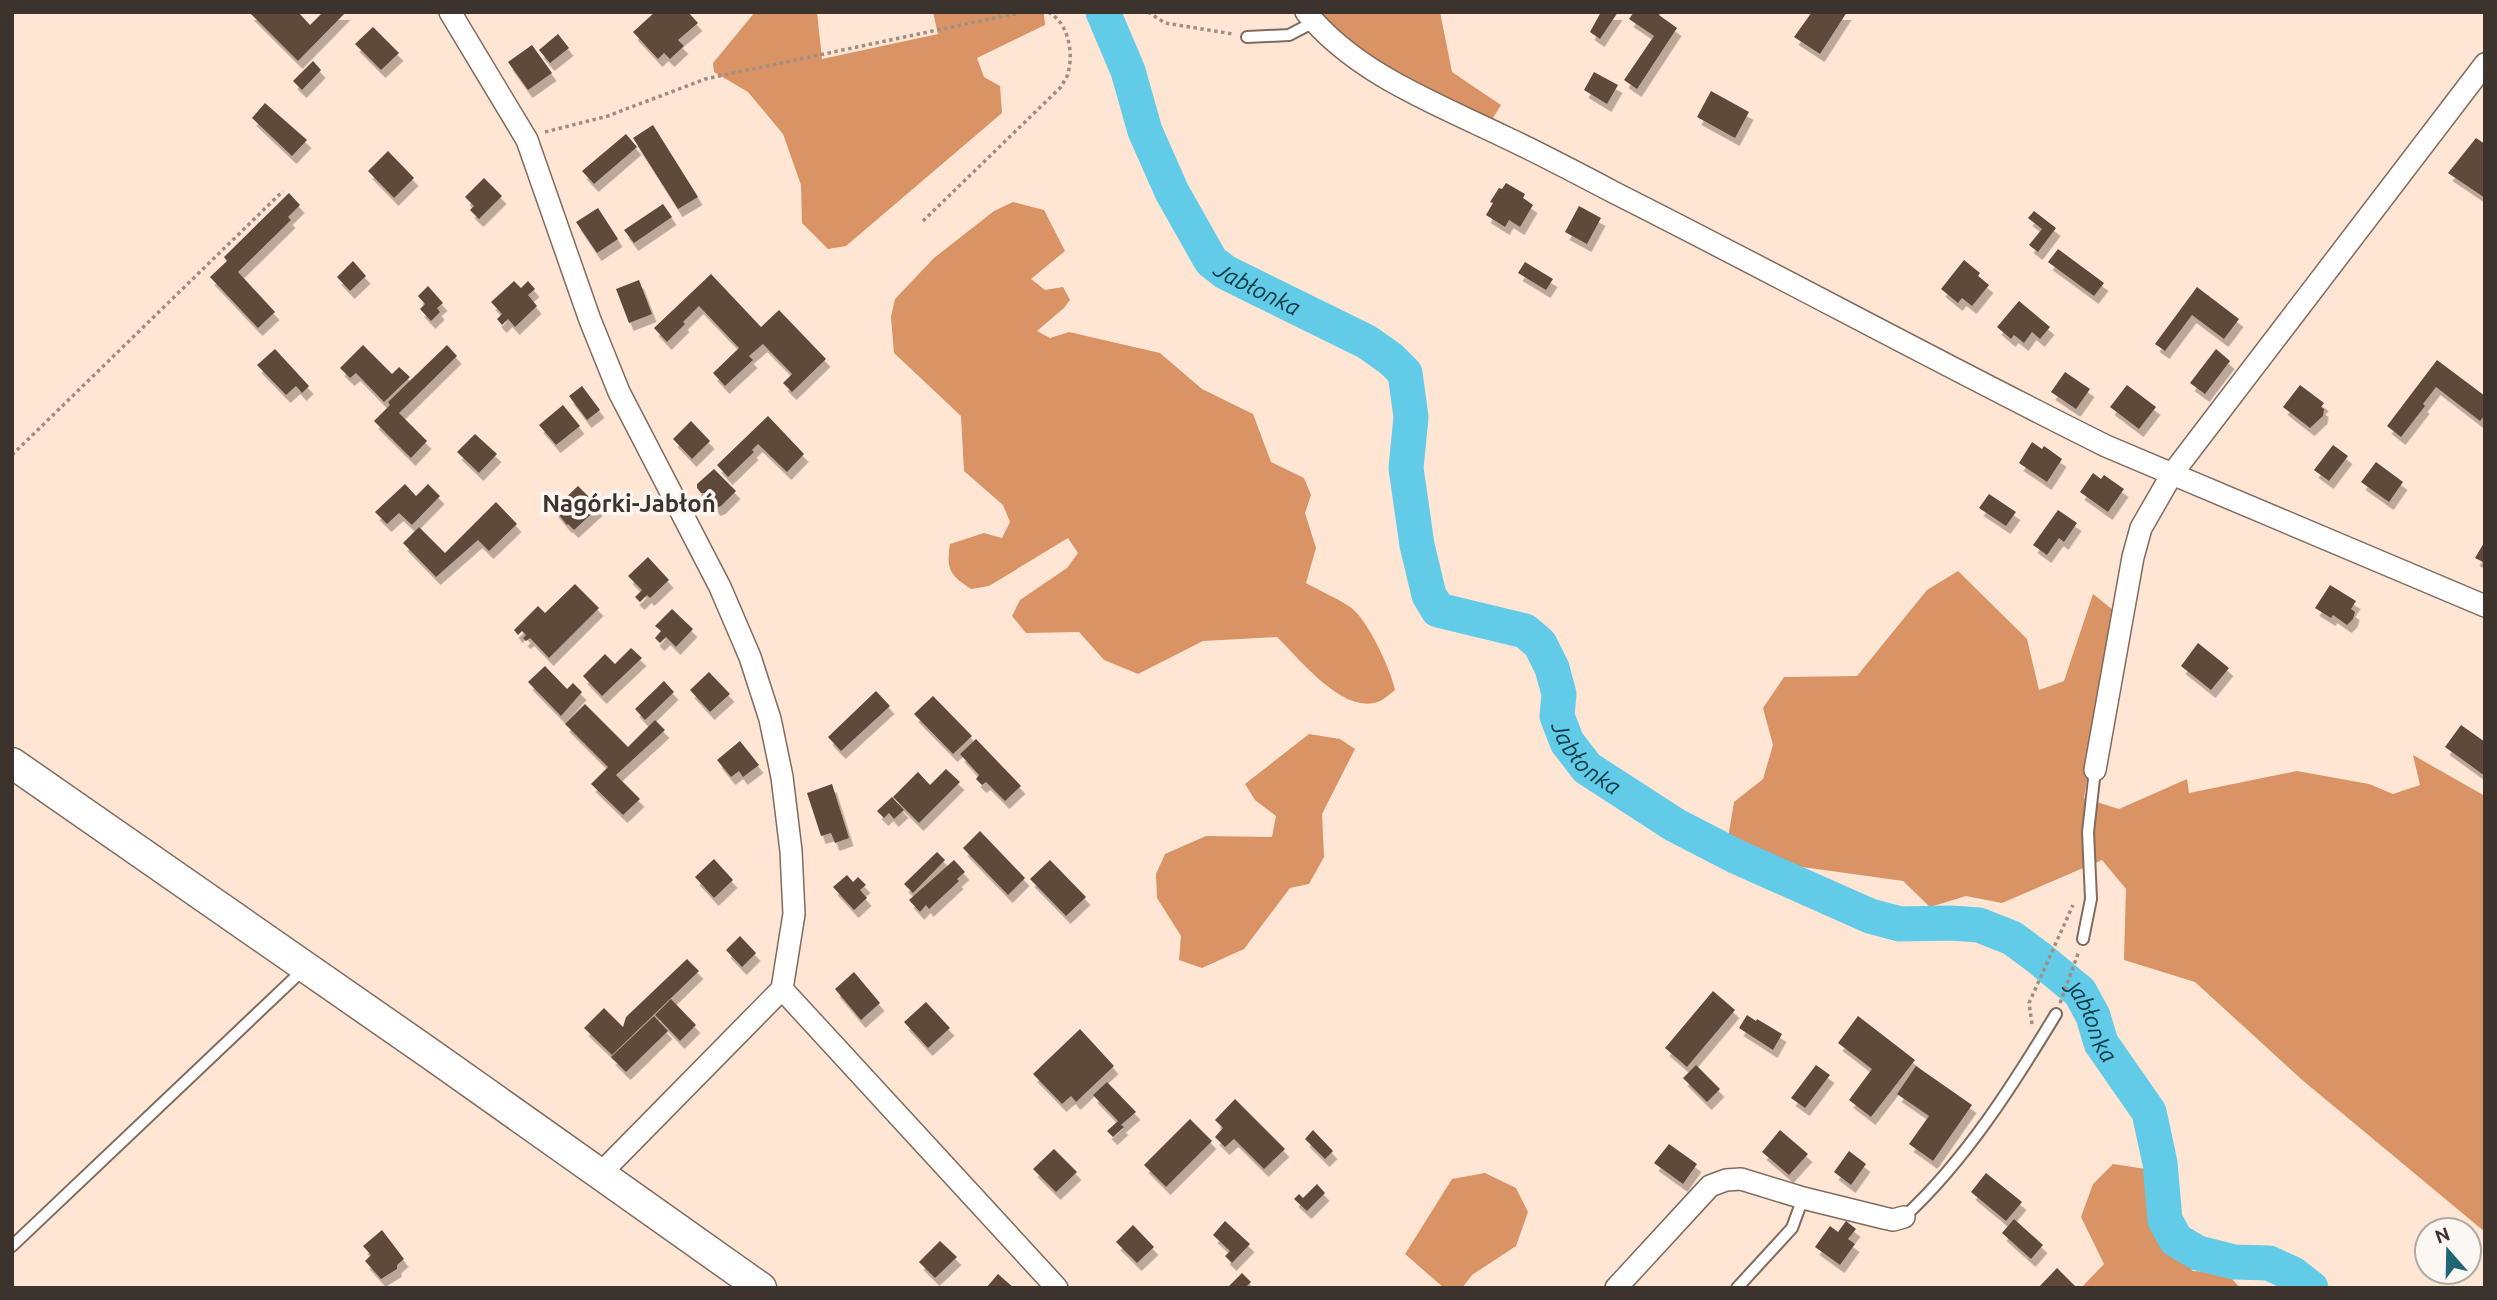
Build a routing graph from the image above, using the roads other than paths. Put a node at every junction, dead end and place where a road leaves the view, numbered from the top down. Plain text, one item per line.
1 (450, 12) edge
2 (1310, 17) edge
3 (1247, 37) road end
4 (2485, 64) edge
5 (2172, 474) junction
6 (2485, 606) edge
7 (12, 763) edge
8 (2095, 770) joint
9 (2083, 939) road end
10 (305, 968) junction
11 (782, 989) junction
12 (2056, 1014) road end
13 (600, 1174) junction
14 (1803, 1198) junction
15 (1904, 1217) joint
16 (12, 1246) edge
17 (761, 1288) edge
18 (1057, 1288) edge
19 (1616, 1288) edge
20 (1737, 1288) edge

1 - 11 street
2 - 3 lane
2 - 5 street
4 - 5 street
5 - 6 street
5 - 8 street
7 - 10 main road
8 - 9 lane
10 - 13 main road
10 - 16 lane
11 - 13 street
11 - 18 street
12 - 15 lane
13 - 17 main road
14 - 15 street
14 - 19 street
14 - 20 lane

